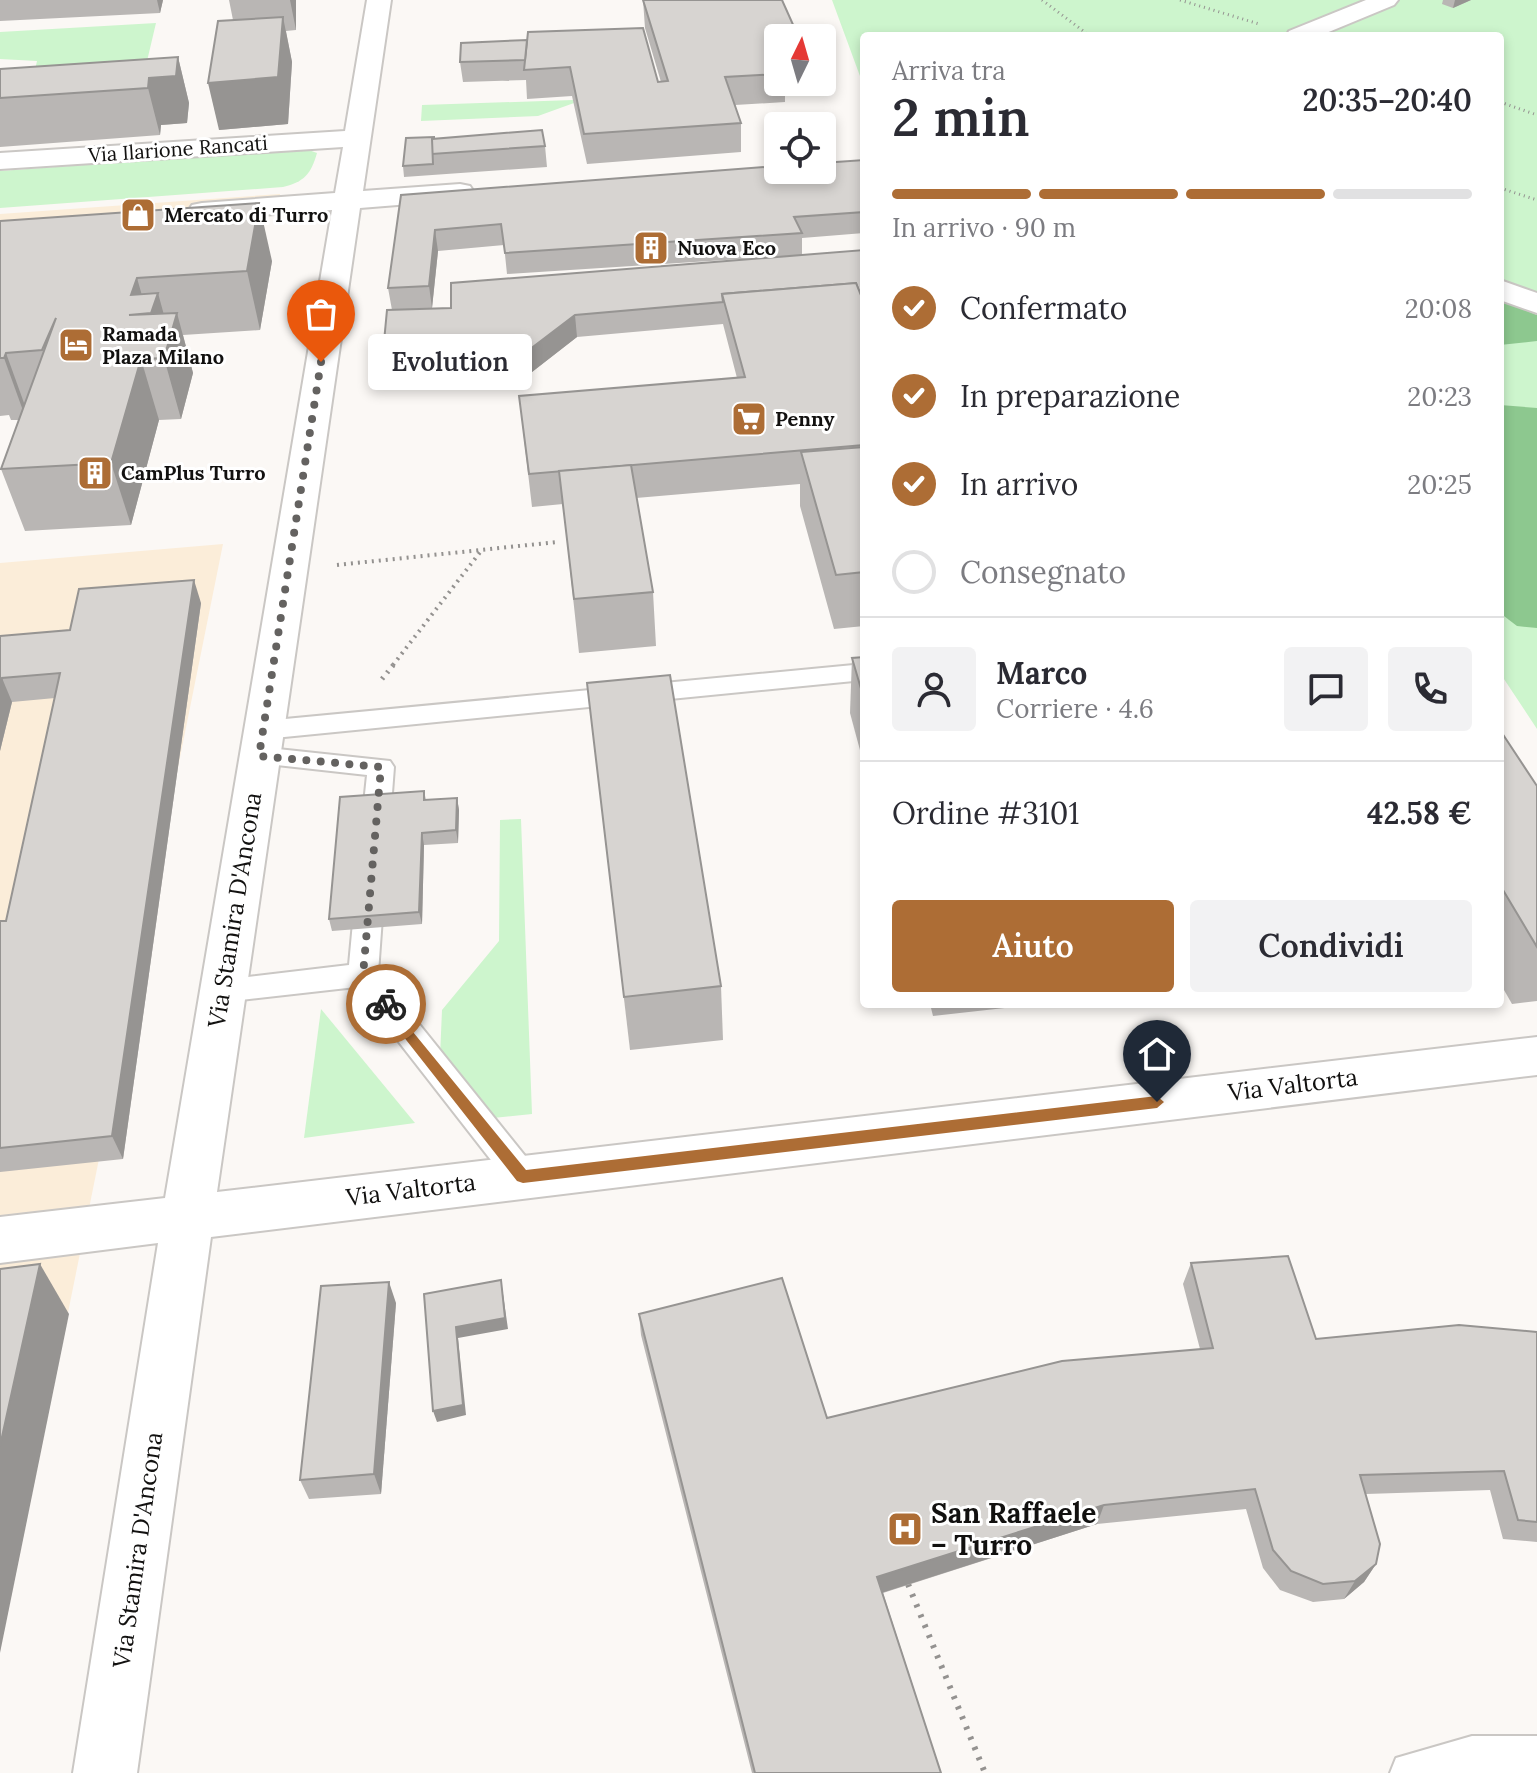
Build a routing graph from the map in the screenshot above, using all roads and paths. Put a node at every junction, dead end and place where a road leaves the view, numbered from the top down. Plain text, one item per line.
1 (379, 0) edge
2 (1042, 0) edge
3 (1180, 0) edge
4 (1386, 0) edge
5 (1265, 26) joint
6 (1085, 32) edge
7 (1292, 32) edge
8 (1313, 32) edge
9 (1504, 103) edge
10 (1537, 115) edge
11 (356, 138) junction
12 (0, 161) edge
13 (1504, 189) edge
14 (493, 190) edge
15 (346, 200) junction
16 (1537, 200) edge
17 (172, 213) edge
18 (1504, 291) edge
19 (1537, 304) edge
20 (557, 542) edge
21 (482, 550) junction
22 (289, 570) junction
23 (860, 672) edge
24 (380, 681) dead end
25 (261, 743) junction
26 (363, 975) junction
27 (223, 991) junction
28 (1537, 1056) edge
29 (523, 1177) junction
30 (187, 1216) junction
31 (0, 1240) edge
32 (908, 1584) edge
33 (1537, 1756) edge
34 (105, 1773) edge
35 (985, 1773) edge
36 (1411, 1773) edge

1 - 11 street, Via Stamira D'Ancona
2 - 6 path
3 - 5 path
4 - 8 street
5 - 7 street
9 - 10 path
11 - 12 street, Via Ilarione Rancati
11 - 15 street, Via Stamira D'Ancona
13 - 16 path
14 - 15 street
15 - 17 street
15 - 22 street, Via Stamira D'Ancona
18 - 19 street
20 - 21 path
21 - 22 path
21 - 24 path
22 - 25 street, Via Stamira D'Ancona
23 - 25 lane
25 - 26 lane
25 - 27 street, Via Stamira D'Ancona
26 - 27 lane
26 - 29 lane
27 - 30 street, Via Stamira D'Ancona
28 - 29 street, Via Valtorta
29 - 30 street, Via Valtorta
30 - 31 street, Via Valtorta
30 - 34 street, Via Stamira D'Ancona
32 - 35 path
33 - 36 lane

